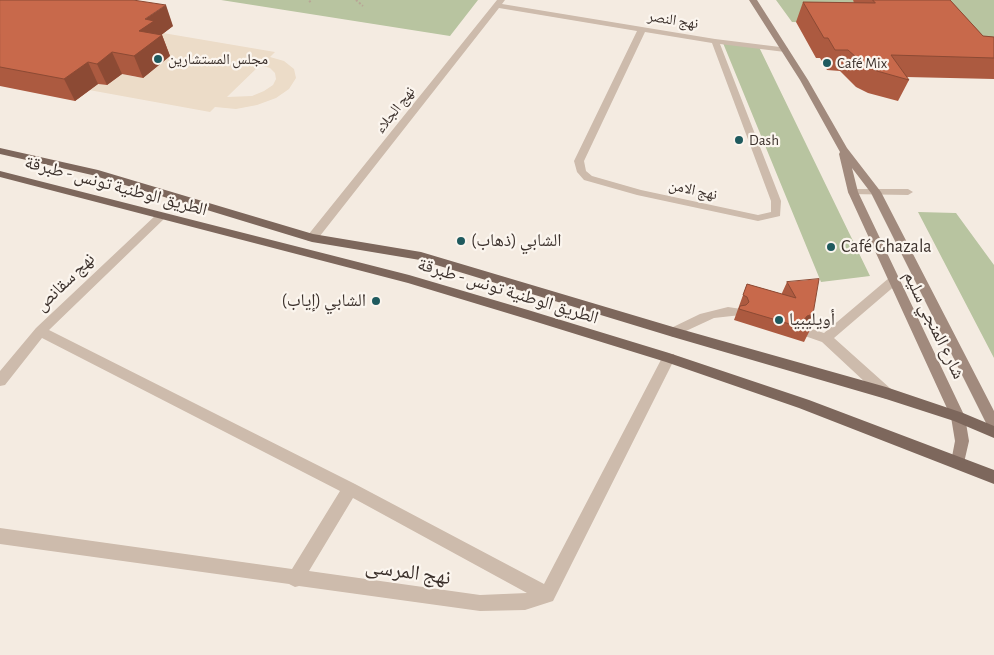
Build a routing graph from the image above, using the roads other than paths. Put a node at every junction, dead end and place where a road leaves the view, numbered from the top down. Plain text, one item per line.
1 (753, 0) edge
2 (499, 2) edge
3 (642, 29) junction
4 (715, 41) junction
5 (786, 50) junction
6 (843, 149) junction
7 (0, 150) edge
8 (0, 174) edge
9 (853, 192) junction
10 (876, 192) junction
11 (908, 192) dead end
12 (161, 216) junction
13 (312, 238) junction
14 (893, 282) junction
15 (737, 312) dead end
16 (40, 331) junction
17 (673, 332) junction
18 (806, 332) edge
19 (826, 338) junction
20 (669, 358) junction
21 (0, 381) edge
22 (886, 393) junction
23 (958, 417) junction
24 (994, 425) edge
25 (994, 432) edge
26 (958, 462) junction
27 (994, 477) edge
28 (350, 489) junction
29 (0, 536) edge
30 (295, 579) junction
31 (547, 595) junction

1 - 5 main road, شارع المنجي سليم
2 - 3 street, نهج النصر
2 - 13 street, نهج الجلاء
3 - 4 street, نهج النصر
3 - 4 street, نهج الامن
4 - 5 street, نهج النصر
5 - 6 main road, شارع المنجي سليم
6 - 9 main road, شارع المنجي سليم
6 - 10 main road, شارع المنجي سليم
7 - 13 main road, الطريق الوطنية تونس - طبرقة
8 - 12 main road, الطريق الوطنية تونس - طبرقة
9 - 10 street
9 - 14 main road, شارع المنجي سليم
10 - 11 street
10 - 24 main road, شارع المنجي سليم
12 - 16 street, نهج سقانص
12 - 20 main road, الطريق الوطنية تونس - طبرقة
13 - 17 main road, الطريق الوطنية تونس - طبرقة
14 - 19 street
14 - 23 main road, شارع المنجي سليم
15 - 17 street
16 - 21 street, نهج سقانص
16 - 28 street
17 - 22 main road, الطريق الوطنية تونس - طبرقة
18 - 19 street
19 - 22 street
20 - 26 main road, الطريق الوطنية تونس - طبرقة
20 - 31 street
22 - 23 main road, الطريق الوطنية تونس - طبرقة
23 - 25 main road, الطريق الوطنية تونس - طبرقة
23 - 26 main road, شارع المنجي سليم
26 - 27 main road, الطريق الوطنية تونس - طبرقة
28 - 30 street
28 - 31 street
29 - 30 street, نهج المرسى
30 - 31 street, نهج المرسى

